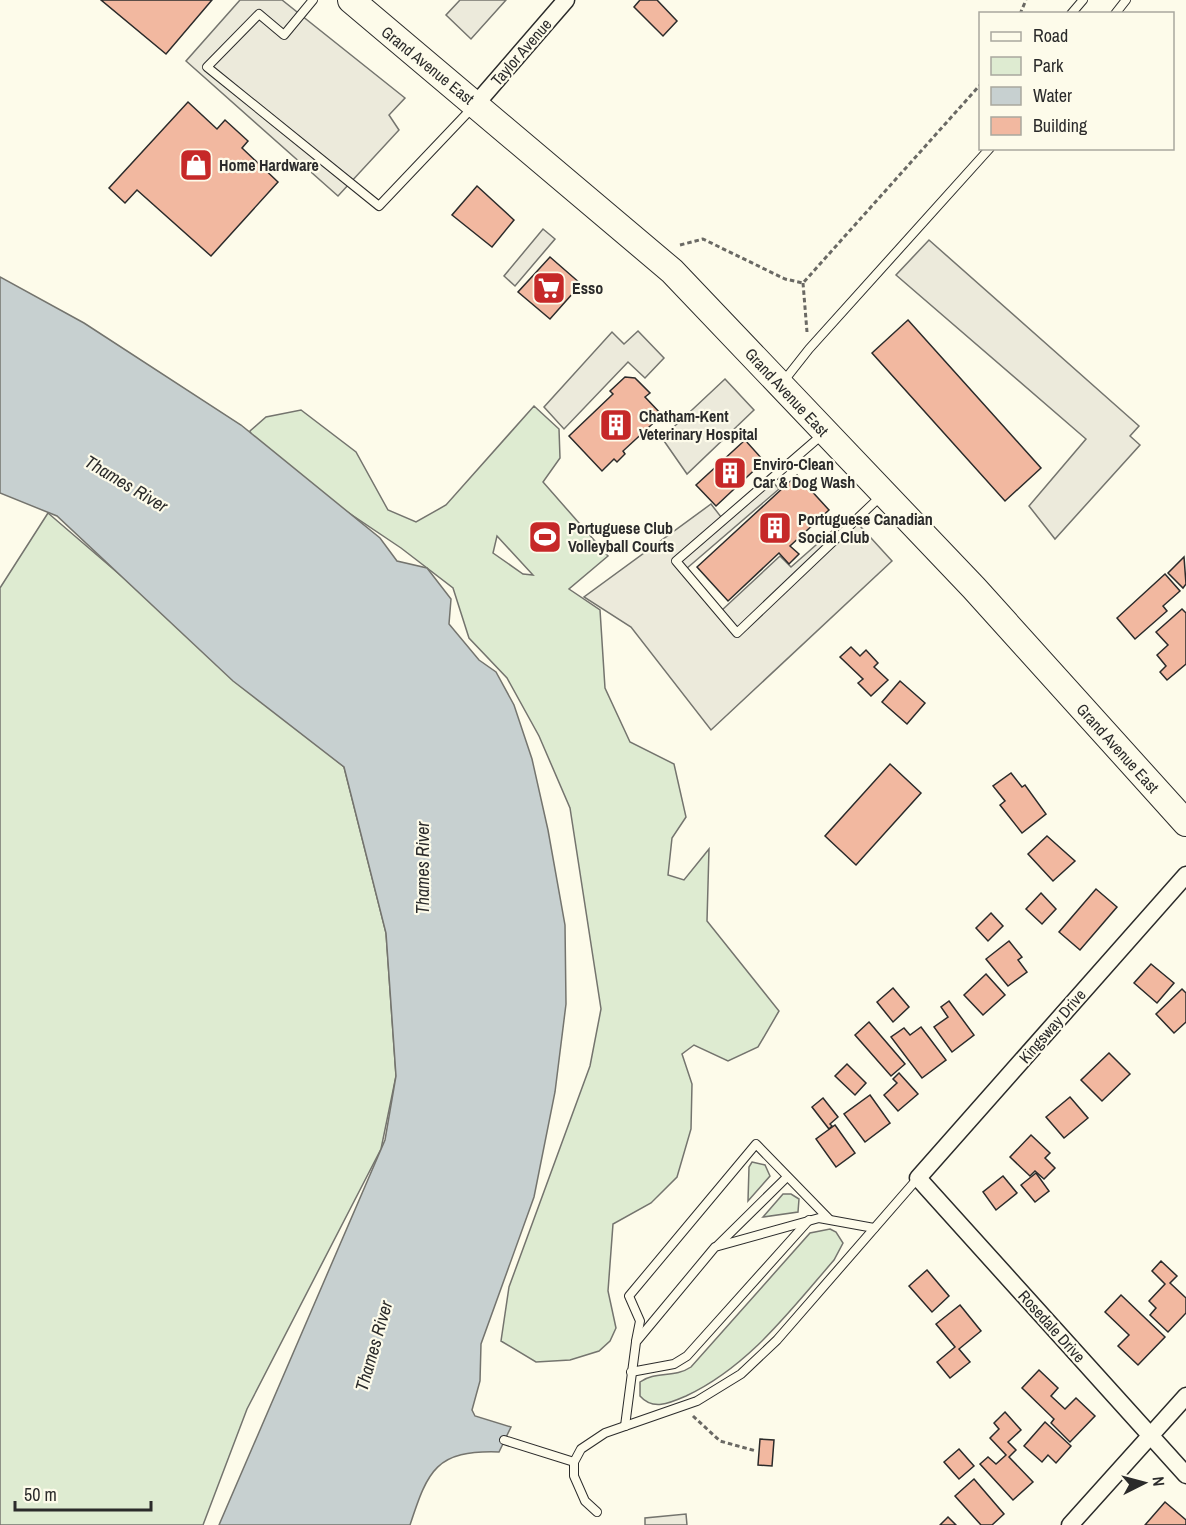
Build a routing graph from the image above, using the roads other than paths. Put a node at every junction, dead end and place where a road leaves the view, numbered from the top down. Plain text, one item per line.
1 (313, 0) edge
2 (351, 0) edge
3 (566, 0) edge
4 (1083, 0) edge
5 (1126, 0) edge
6 (1073, 12) edge
7 (1116, 12) edge
8 (476, 104) junction
9 (988, 150) edge
10 (781, 385) junction
11 (825, 433) junction
12 (883, 494) junction
13 (1186, 823) edge
14 (1186, 874) edge
15 (787, 1177) junction
16 (918, 1178) junction
17 (809, 1220) junction
18 (829, 1220) junction
19 (874, 1228) junction
20 (715, 1247) junction
21 (636, 1341) junction
22 (631, 1372) junction
23 (1186, 1396) edge
24 (626, 1426) junction
25 (1150, 1432) junction
26 (504, 1440) dead end
27 (574, 1462) junction
28 (1186, 1475) edge
29 (597, 1512) dead end
30 (1070, 1525) edge

1 - 8 lane
2 - 8 main road, Grand Avenue East
3 - 8 street, Taylor Avenue
4 - 6 lane
5 - 7 lane
8 - 10 main road, Grand Avenue East
9 - 10 lane
10 - 11 main road, Grand Avenue East
11 - 12 main road, Grand Avenue East
11 - 12 lane
12 - 13 main road, Grand Avenue East
14 - 16 street, Kingsway Drive
15 - 18 lane
15 - 20 lane
15 - 21 lane
16 - 19 lane
16 - 25 street, Rosedale Drive
17 - 18 lane
17 - 20 lane
17 - 22 lane
18 - 19 lane
19 - 24 lane
20 - 21 lane
21 - 22 lane
22 - 24 lane
23 - 25 street
24 - 27 lane
25 - 28 street, Rosedale Drive
25 - 30 street
26 - 27 lane
27 - 29 lane

